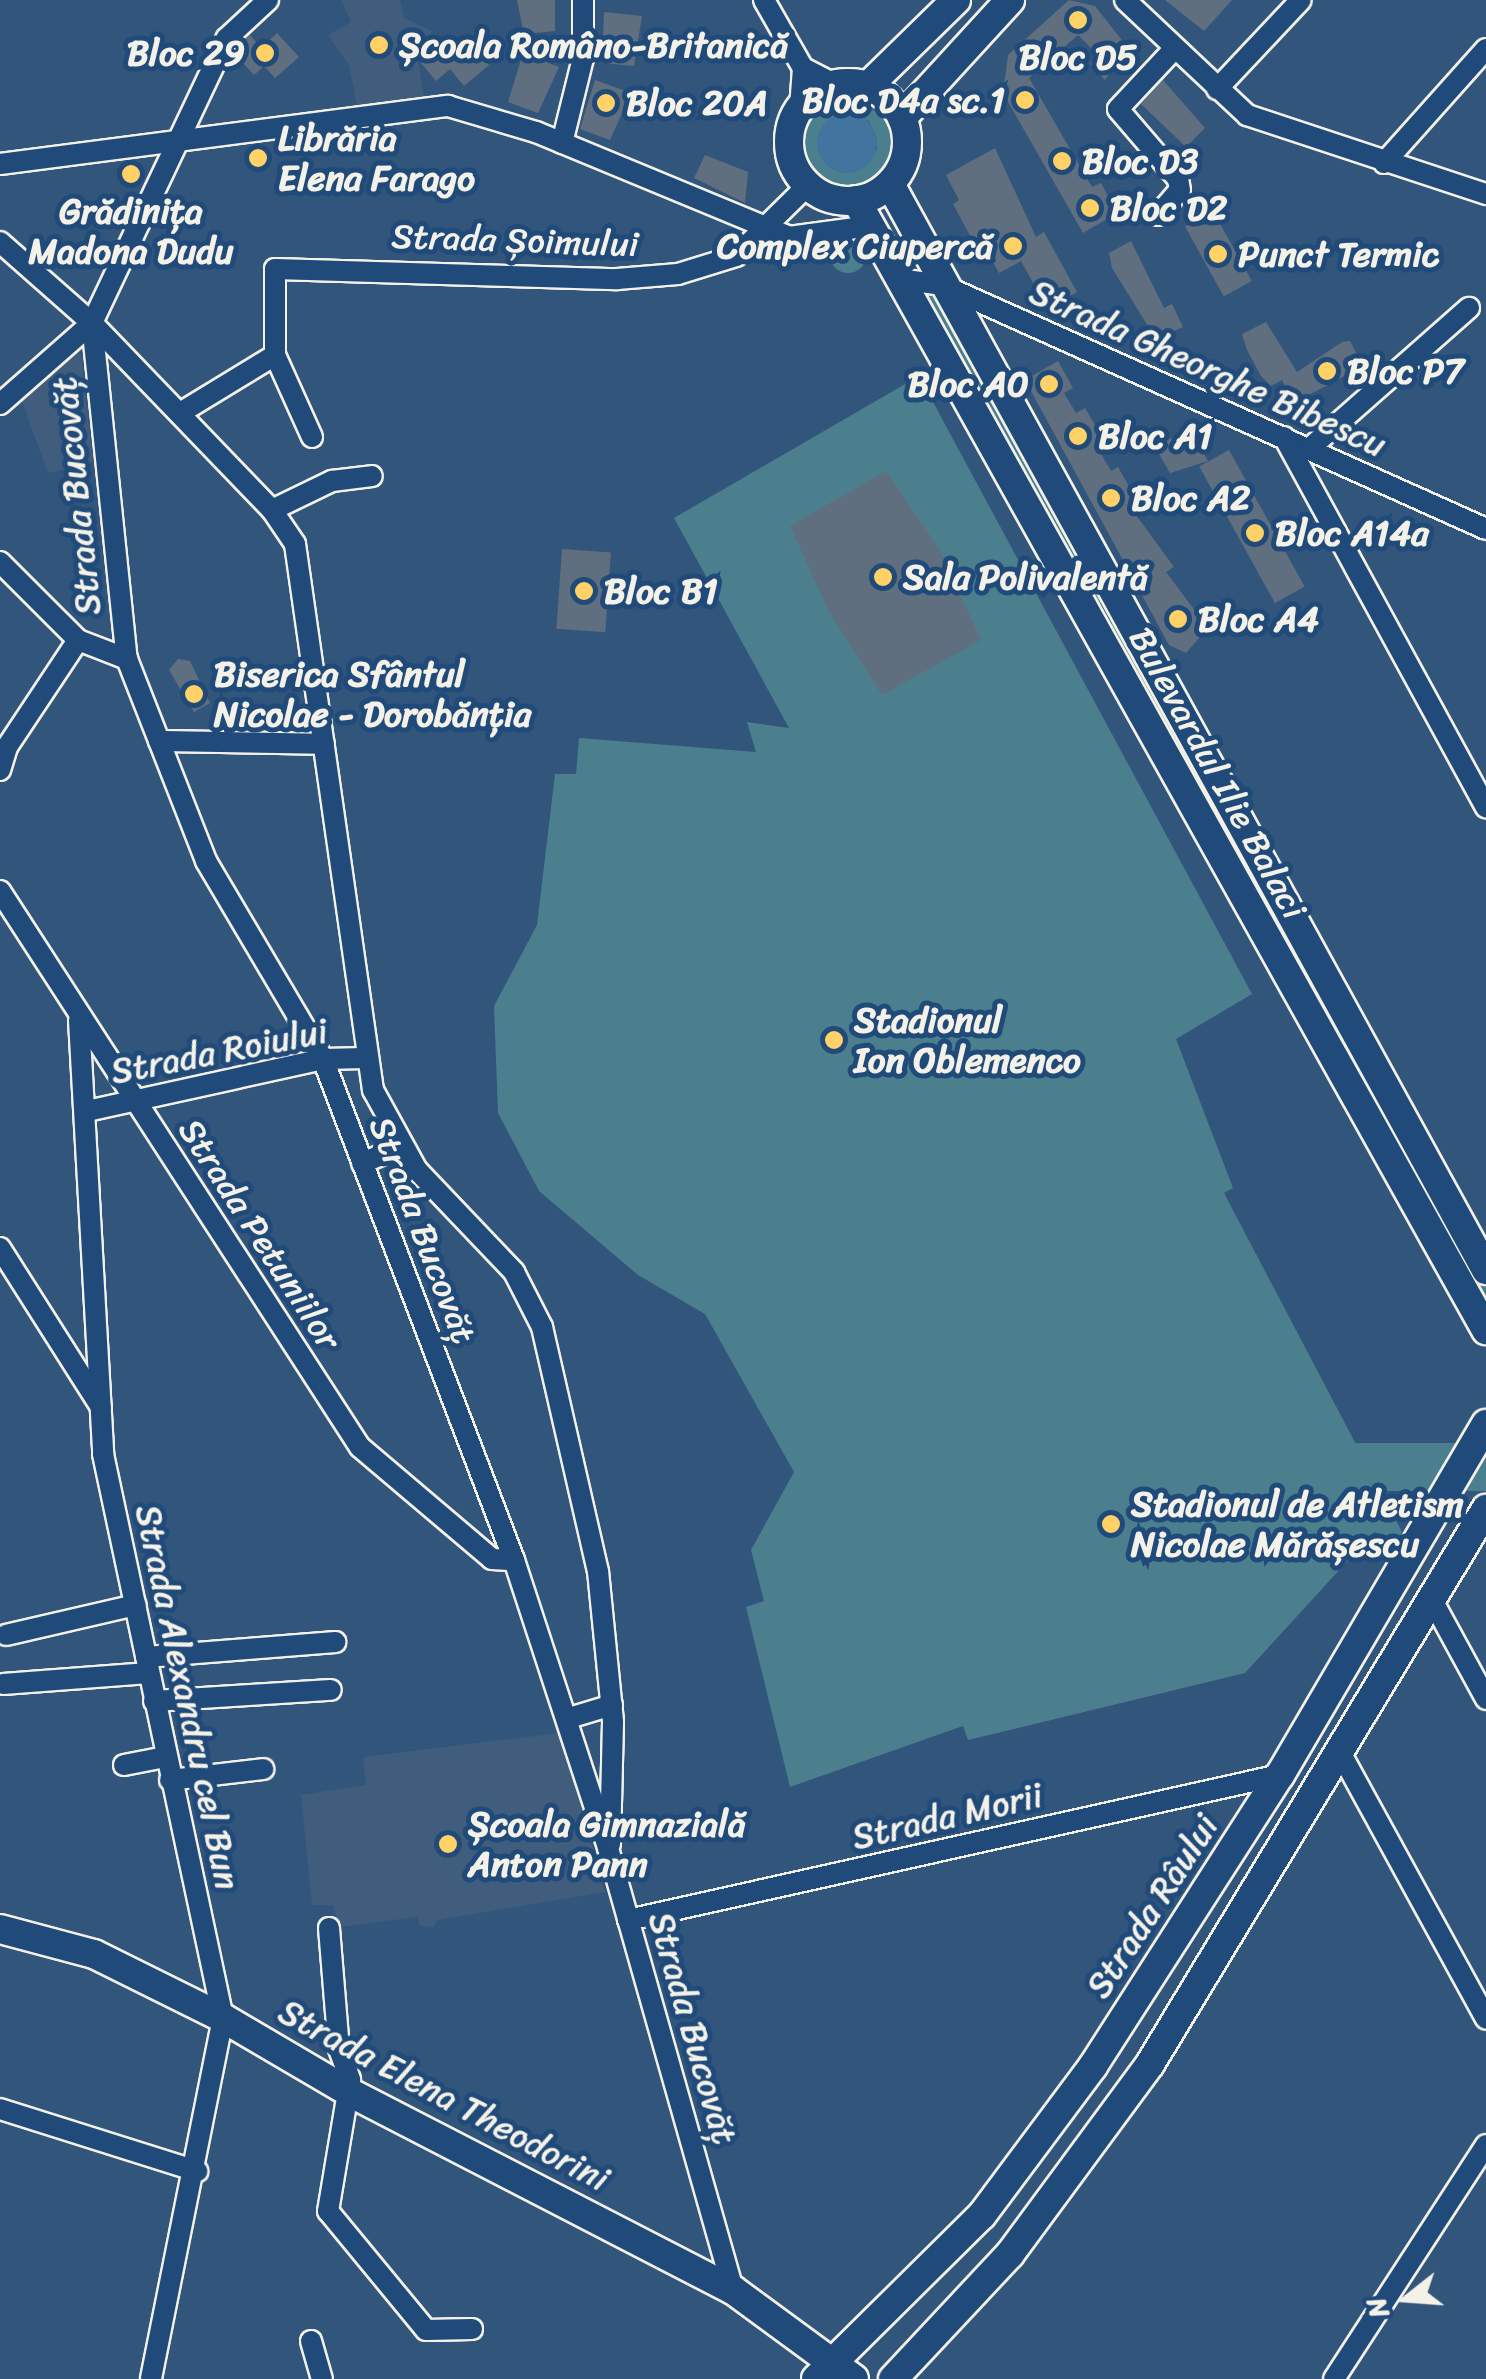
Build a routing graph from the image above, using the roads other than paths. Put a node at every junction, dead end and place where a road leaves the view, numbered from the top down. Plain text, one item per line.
1 (268, 0) edge
2 (582, 0) edge
3 (764, 0) edge
4 (956, 0) edge
5 (1010, 0) edge
6 (1125, 0) edge
7 (1301, 0) edge
8 (1175, 48) junction
9 (1486, 50) edge
10 (803, 68) junction
11 (835, 84) junction
12 (868, 86) junction
13 (1217, 89) junction
14 (800, 108) junction
15 (902, 118) junction
16 (183, 137) junction
17 (562, 142) junction
18 (1384, 162) junction
19 (0, 164) edge
20 (808, 184) junction
21 (890, 184) junction
22 (1486, 194) edge
23 (856, 200) junction
24 (1158, 215) dead end
25 (760, 225) junction
26 (870, 226) junction
27 (0, 242) edge
28 (936, 274) junction
29 (900, 278) junction
30 (1469, 308) dead end
31 (92, 323) junction
32 (275, 355) junction
33 (0, 404) edge
34 (180, 413) junction
35 (1284, 436) junction
36 (312, 438) dead end
37 (1310, 448) junction
38 (372, 476) dead end
39 (272, 510) junction
40 (1486, 529) edge
41 (0, 562) edge
42 (1110, 626) junction
43 (78, 640) junction
44 (127, 659) junction
45 (159, 741) junction
46 (324, 744) junction
47 (0, 770) edge
48 (1486, 807) edge
49 (0, 890) edge
50 (79, 1020) junction
51 (364, 1058) junction
52 (324, 1059) junction
53 (133, 1099) junction
54 (86, 1111) junction
55 (401, 1147) junction
56 (362, 1163) junction
57 (0, 1248) edge
58 (1486, 1270) edge
59 (1486, 1330) edge
60 (102, 1409) junction
61 (1486, 1424) edge
62 (1486, 1509) edge
63 (514, 1560) junction
64 (1431, 1598) junction
65 (136, 1605) junction
66 (6, 1635) dead end
67 (336, 1642) dead end
68 (148, 1665) junction
69 (2, 1684) dead end
70 (331, 1690) dead end
71 (1486, 1699) edge
72 (154, 1701) junction
73 (612, 1705) junction
74 (569, 1718) junction
75 (1340, 1752) junction
76 (165, 1757) junction
77 (124, 1766) dead end
78 (263, 1769) dead end
79 (1280, 1775) junction
80 (170, 1780) junction
81 (608, 1848) junction
82 (628, 1920) junction
83 (329, 1928) dead end
84 (0, 1930) edge
85 (223, 2018) junction
86 (1486, 2018) edge
87 (349, 2092) junction
88 (0, 2109) edge
89 (1486, 2145) edge
90 (197, 2170) junction
91 (733, 2290) junction
92 (472, 2329) dead end
93 (312, 2342) dead end
94 (835, 2374) edge
95 (151, 2379) edge
96 (322, 2379) edge
97 (892, 2379) edge
98 (1334, 2379) edge

1 - 16 street
2 - 17 street
3 - 10 street
4 - 12 main road
5 - 15 main road
6 - 8 street
7 - 13 street
8 - 13 street
8 - 24 street
9 - 18 street
10 - 11 street
10 - 14 street
11 - 12 main road
11 - 14 main road
12 - 15 main road
13 - 18 street
14 - 20 main road
15 - 21 main road
16 - 17 street
16 - 19 street
16 - 31 street
17 - 25 street
18 - 22 street
20 - 23 main road
20 - 25 street, Strada Șoimului
21 - 23 main road
21 - 28 main road, Bulevardul Ilie Balaci
23 - 26 main road, Bulevardul Ilie Balaci
25 - 26 street
25 - 32 street, Strada Șoimului
26 - 29 main road, Bulevardul Ilie Balaci
27 - 31 street, Strada Bucovăț
28 - 29 main road
28 - 35 street, Strada Gheorghe Bibescu
28 - 42 main road, Bulevardul Ilie Balaci
29 - 42 main road, Bulevardul Ilie Balaci
30 - 37 street
31 - 33 street
31 - 34 street
31 - 44 street, Strada Bucovăț
32 - 34 street
32 - 36 street, Strada Șoimului
34 - 39 street
35 - 37 street, Strada Gheorghe Bibescu
35 - 48 street
37 - 40 street, Strada Gheorghe Bibescu
38 - 39 street
39 - 46 street
41 - 43 street
42 - 58 main road, Bulevardul Ilie Balaci
42 - 59 main road, Bulevardul Ilie Balaci
43 - 44 street
43 - 47 street
44 - 45 street, Strada Bucovăț
45 - 46 street
45 - 52 street, Strada Bucovăț
46 - 51 street
49 - 50 street, Strada Petuniilor
50 - 53 street, Strada Petuniilor
50 - 54 street, Strada Alexandru cel Bun
51 - 52 street, Strada Roiului
51 - 55 street
52 - 53 street, Strada Roiului
52 - 56 street, Strada Bucovăț
53 - 54 street, Strada Roiului
53 - 63 street, Strada Petuniilor
54 - 60 street, Strada Alexandru cel Bun
55 - 56 street
55 - 73 street
56 - 63 street, Strada Bucovăț
57 - 60 street
60 - 65 street, Strada Alexandru cel Bun
61 - 79 main road, Strada Râului
62 - 64 main road
63 - 74 street, Strada Bucovăț
64 - 71 street
64 - 75 main road
65 - 66 street
65 - 68 street, Strada Alexandru cel Bun
67 - 68 street
68 - 69 street
68 - 72 street, Strada Alexandru cel Bun
70 - 72 street
72 - 76 street, Strada Alexandru cel Bun
73 - 74 street
73 - 81 street
74 - 81 street, Strada Bucovăț
75 - 86 street
75 - 97 main road
76 - 77 street
76 - 80 street, Strada Alexandru cel Bun
78 - 80 street
79 - 82 street, Strada Morii
79 - 94 main road, Strada Râului
80 - 85 street, Strada Alexandru cel Bun
81 - 82 street, Strada Bucovăț
82 - 91 street, Strada Bucovăț
83 - 87 street
84 - 85 main road, Strada Elena Theodorini
85 - 87 main road, Strada Elena Theodorini
85 - 90 street, Strada Alexandru cel Bun
87 - 91 main road, Strada Elena Theodorini
87 - 92 street
88 - 90 street
89 - 98 street
90 - 95 street, Strada Alexandru cel Bun
91 - 94 main road, Strada Elena Theodorini
93 - 96 street

